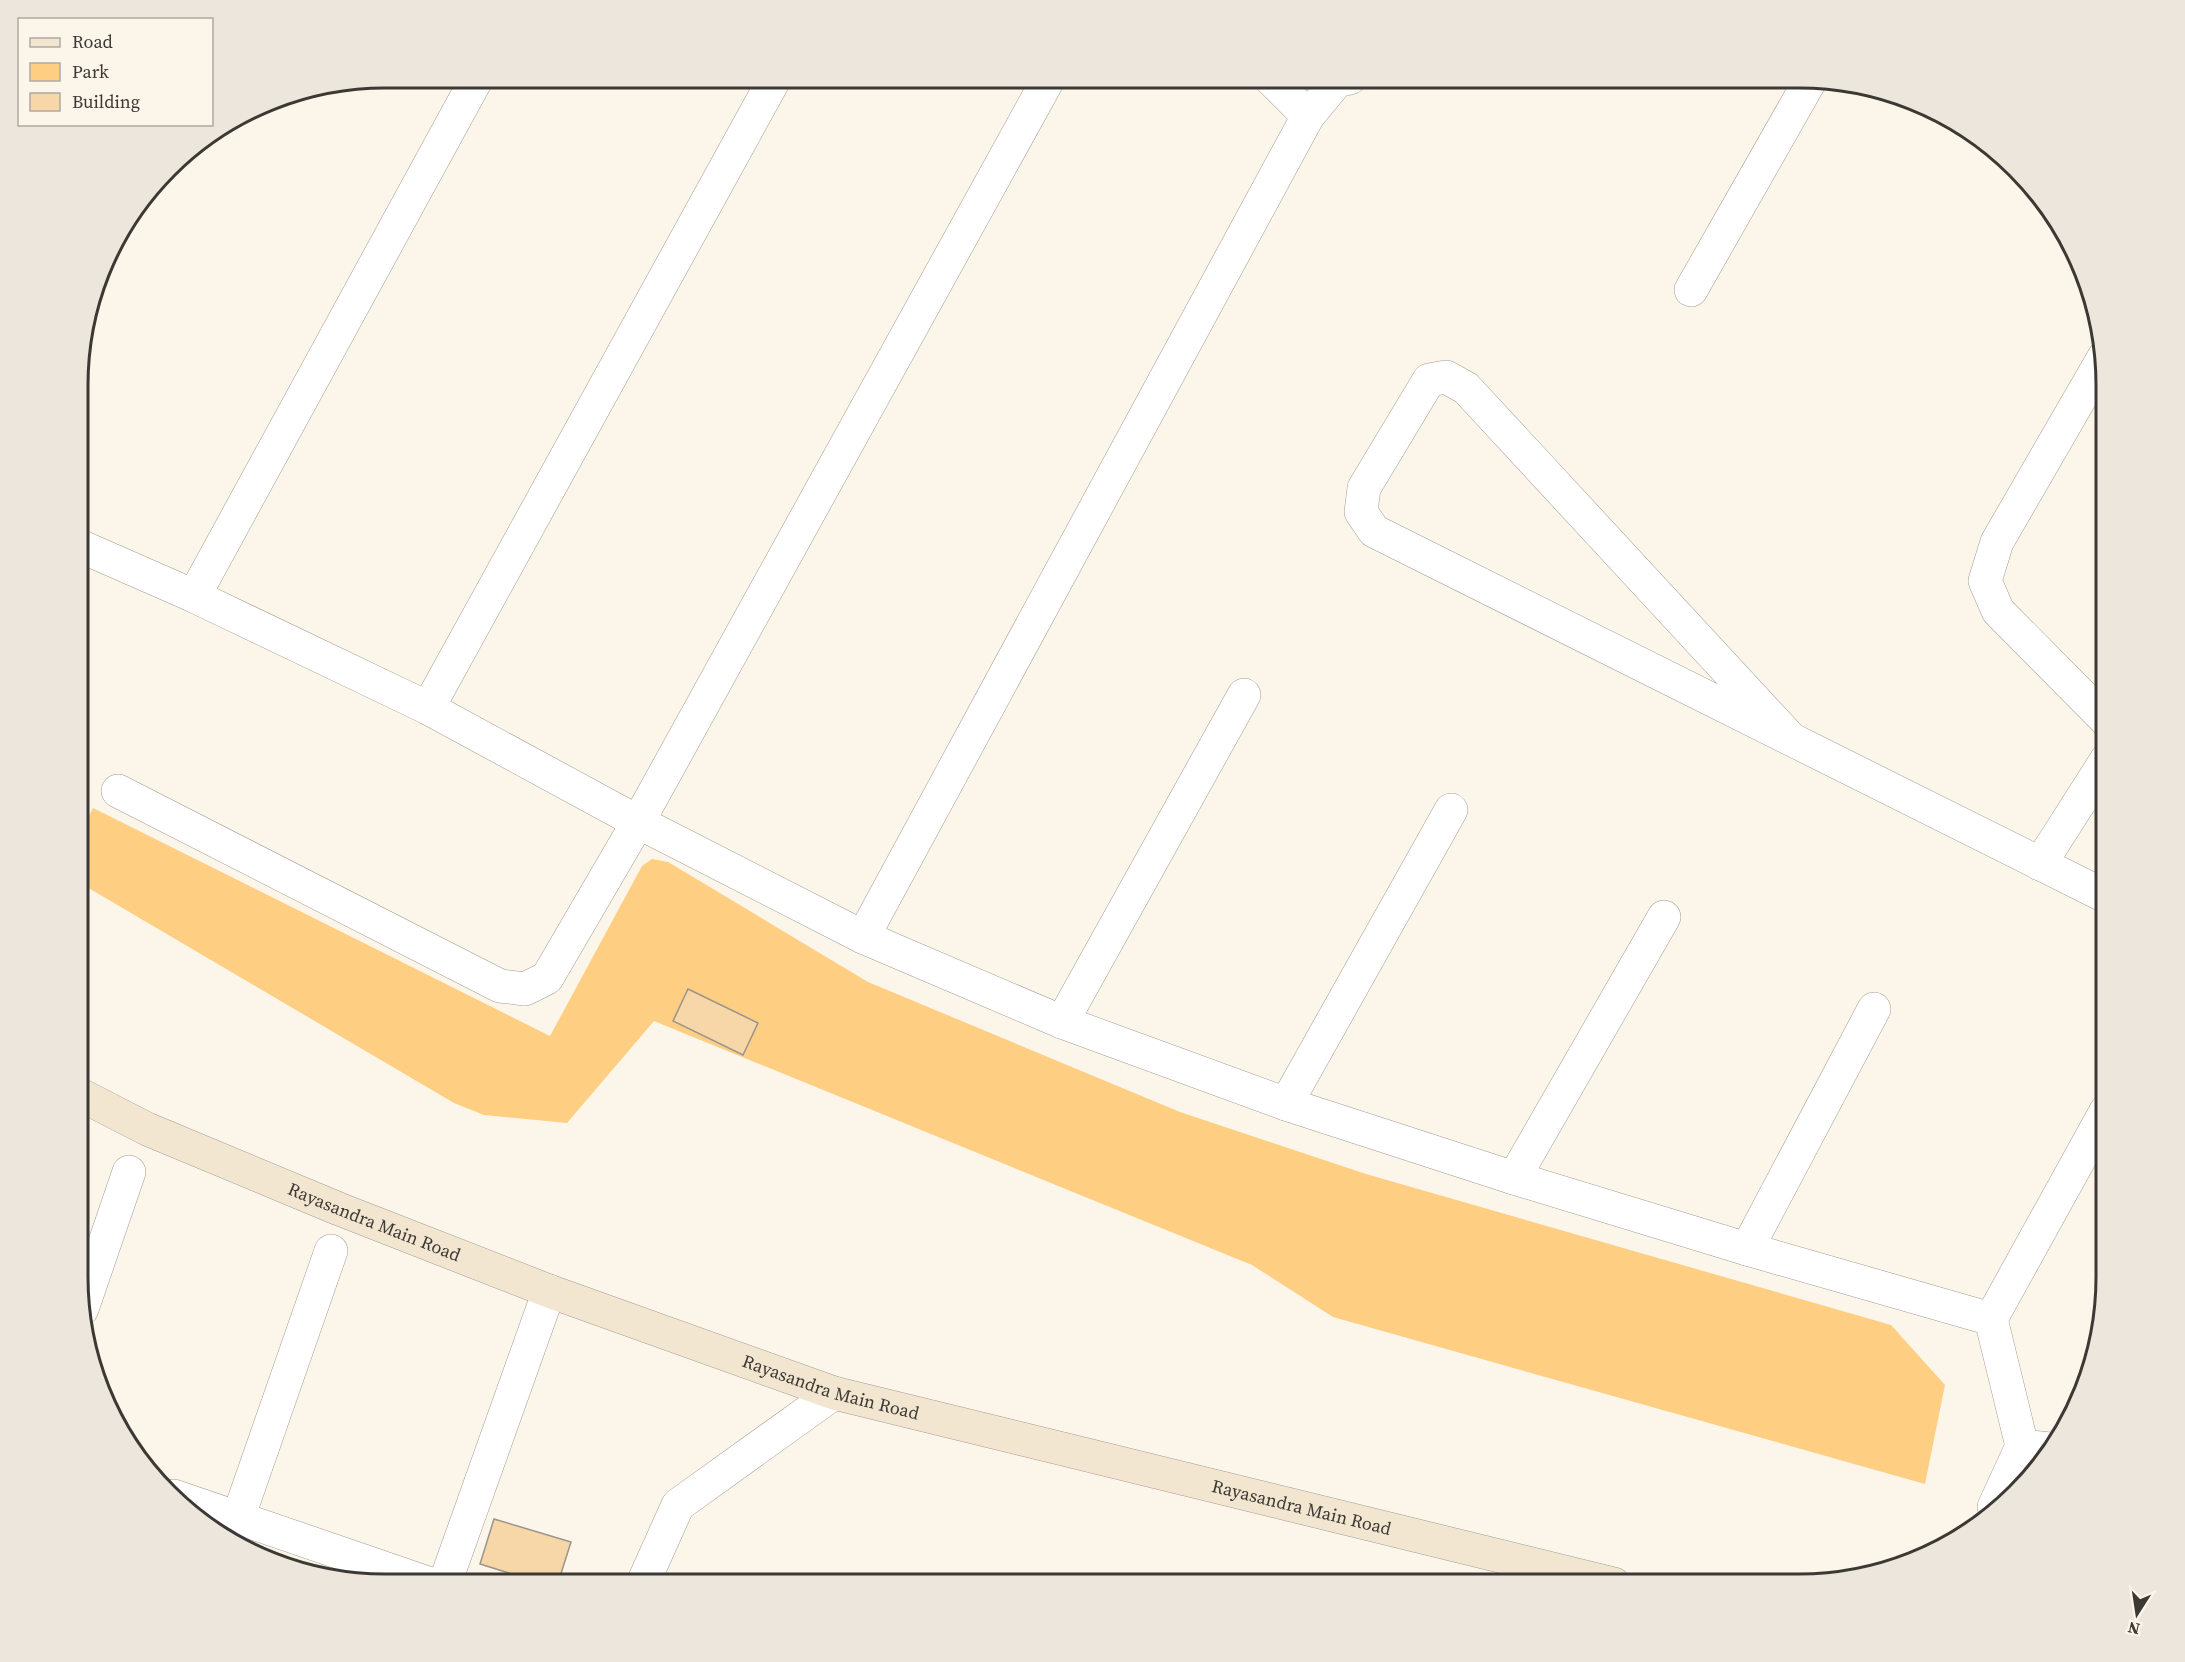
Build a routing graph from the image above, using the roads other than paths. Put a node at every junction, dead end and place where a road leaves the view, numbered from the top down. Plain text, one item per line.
1 (472, 88) edge
2 (769, 88) edge
3 (1043, 88) edge
4 (1280, 88) edge
5 (1331, 88) edge
6 (1806, 88) edge
7 (1308, 116) junction
8 (1690, 290) dead end
9 (2096, 371) edge
10 (88, 550) edge
11 (194, 596) junction
12 (1244, 695) dead end
13 (428, 708) junction
14 (2096, 710) edge
15 (1790, 738) junction
16 (2096, 776) edge
17 (118, 791) dead end
18 (1451, 810) dead end
19 (638, 822) junction
20 (2040, 864) junction
21 (2096, 892) edge
22 (1664, 917) dead end
23 (863, 937) junction
24 (1874, 1008) dead end
25 (1062, 1022) junction
26 (88, 1098) edge
27 (1286, 1104) junction
28 (2096, 1129) edge
29 (129, 1172) dead end
30 (1514, 1178) junction
31 (1747, 1249) junction
32 (331, 1251) dead end
33 (89, 1290) edge
34 (549, 1291) junction
35 (1991, 1319) junction
36 (834, 1393) junction
37 (2036, 1447) edge
38 (2005, 1491) edge
39 (206, 1513) edge
40 (235, 1528) edge
41 (396, 1574) edge
42 (448, 1574) edge
43 (647, 1574) edge
44 (1573, 1574) edge

1 - 11 street
2 - 13 street
3 - 19 street
4 - 7 street
5 - 7 street
6 - 8 street
7 - 23 street
9 - 14 street
10 - 11 street
11 - 13 street
12 - 25 street
13 - 19 street
15 - 15 street
15 - 20 street
16 - 20 street
17 - 19 street
18 - 27 street
19 - 23 street
20 - 21 street
22 - 30 street
23 - 25 street
24 - 31 street
25 - 27 street
26 - 34 street, Rayasandra Main Road
27 - 30 street
28 - 35 street
29 - 33 street
30 - 31 street
31 - 35 street
32 - 40 street
34 - 36 street, Rayasandra Main Road
34 - 42 street
35 - 37 street
36 - 43 street
36 - 44 street, Rayasandra Main Road
37 - 38 street
39 - 40 street
40 - 41 street

